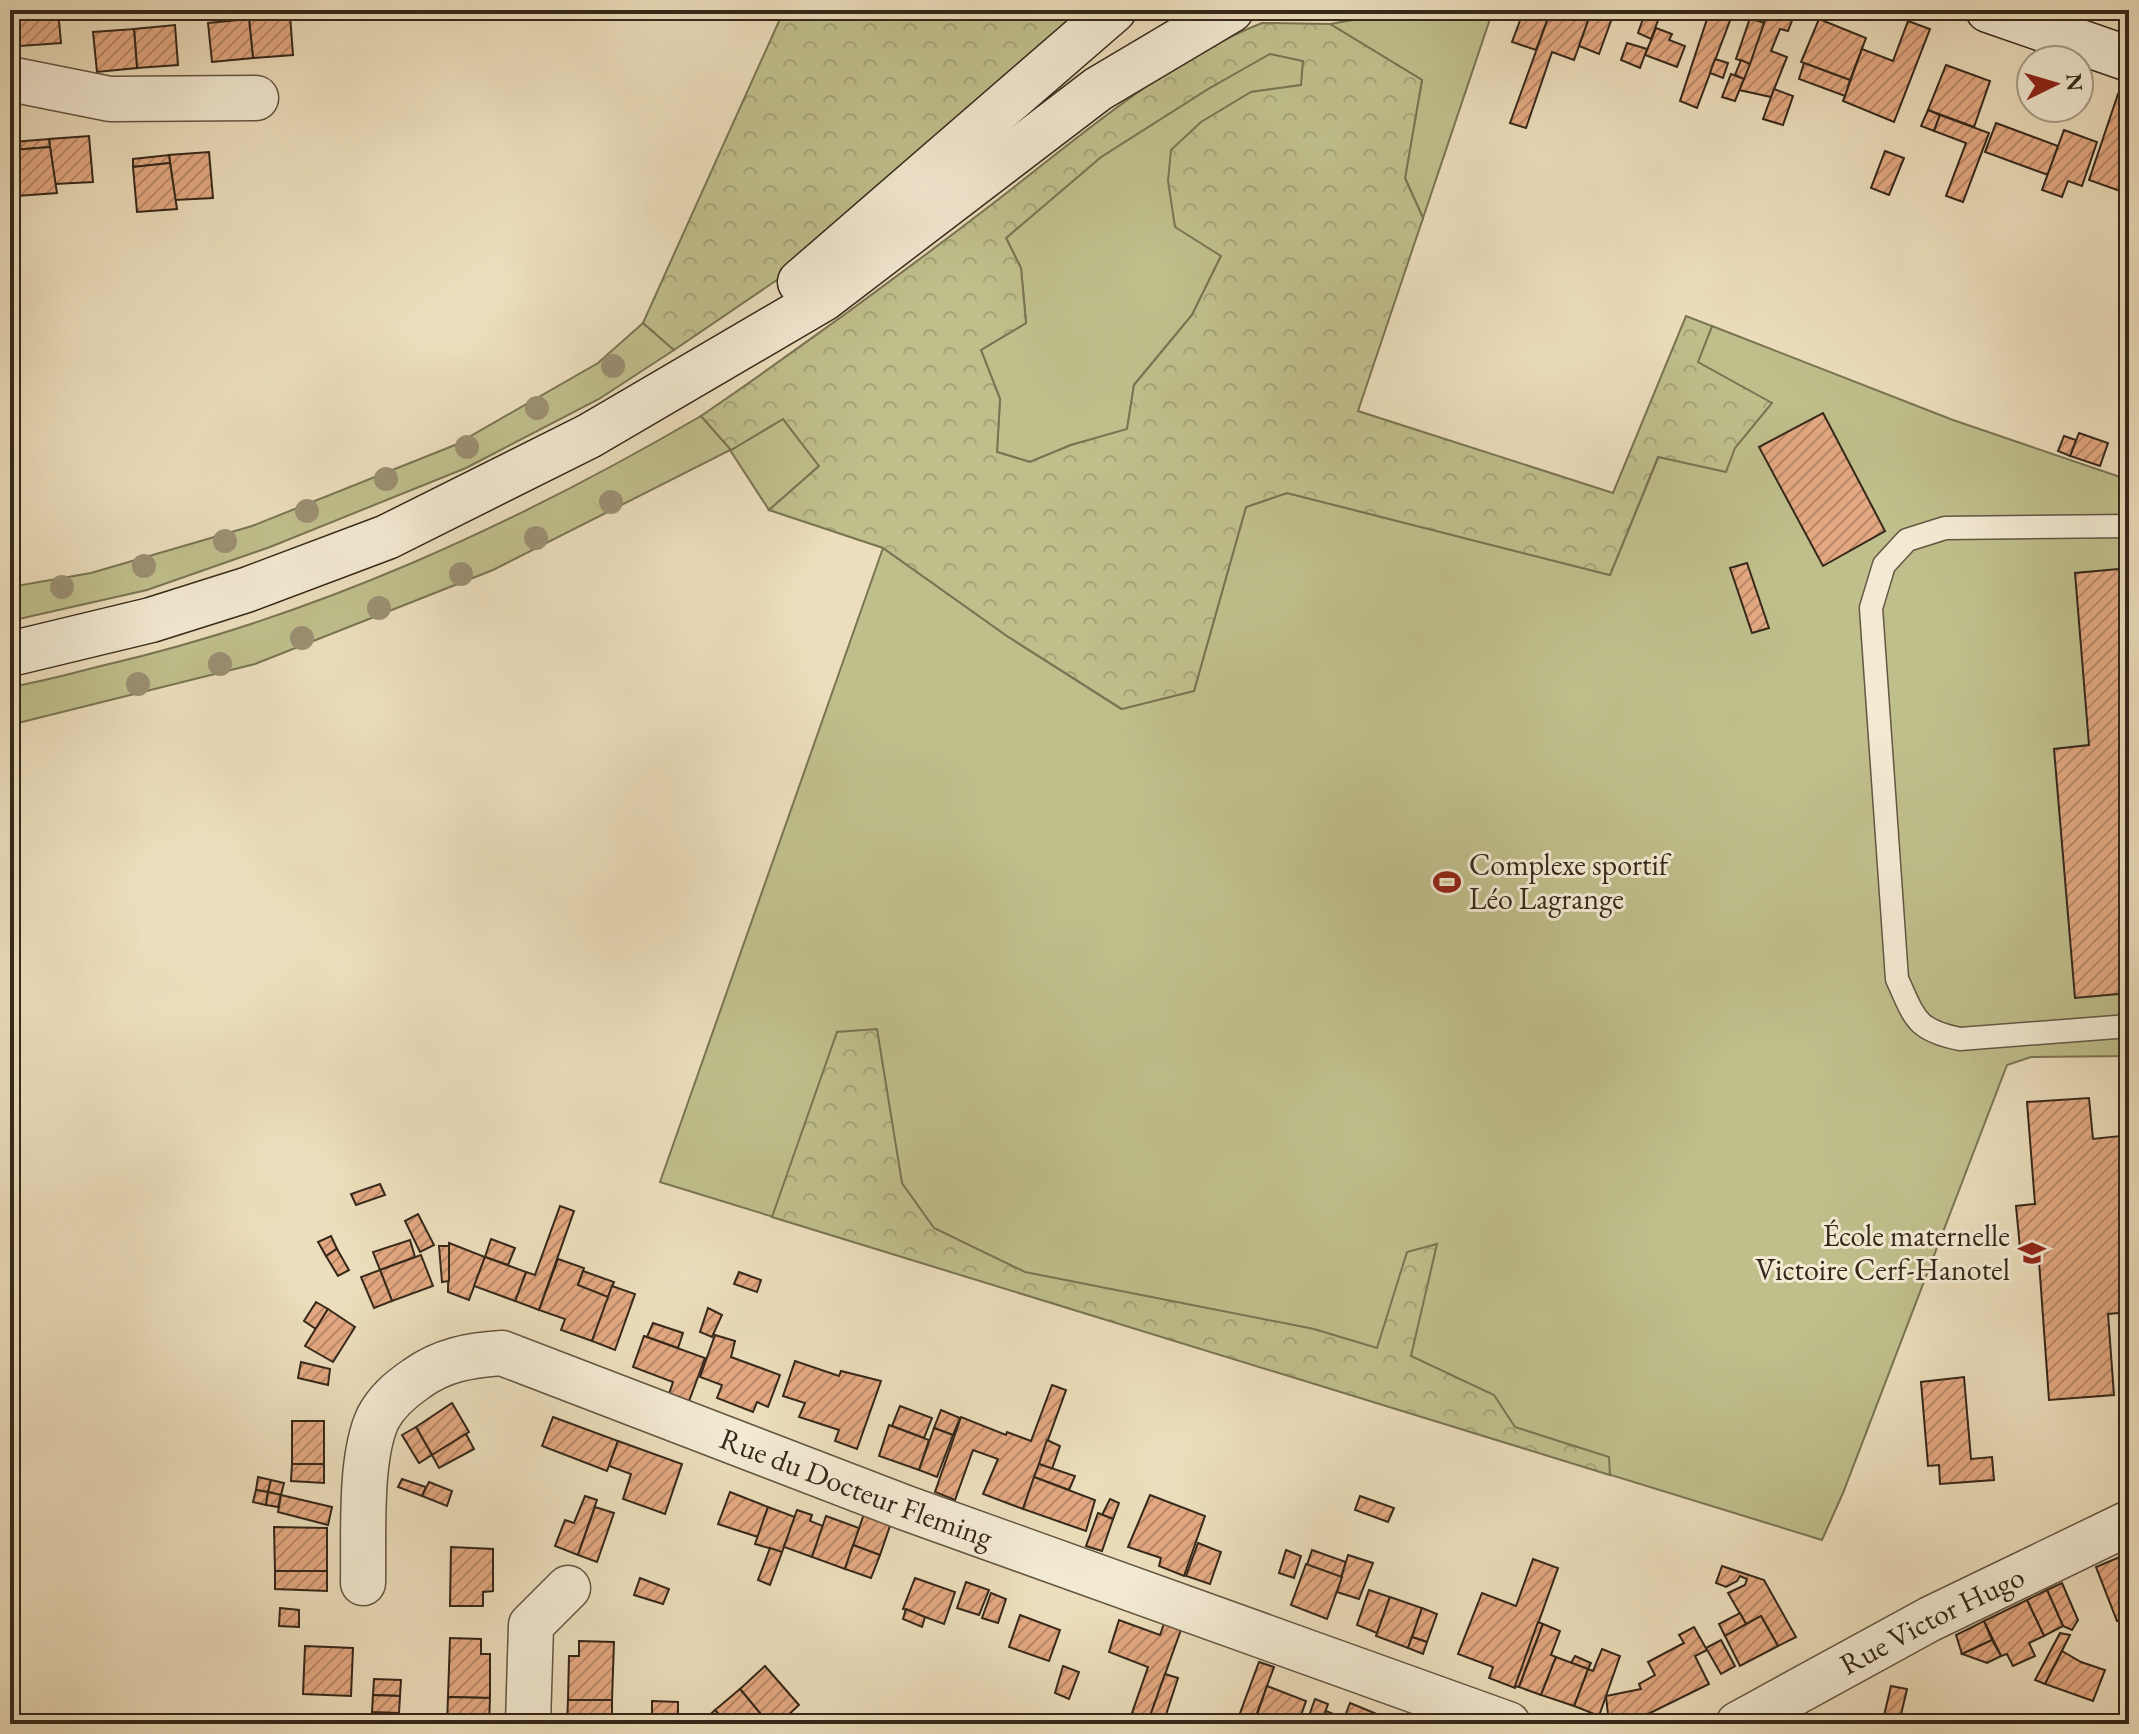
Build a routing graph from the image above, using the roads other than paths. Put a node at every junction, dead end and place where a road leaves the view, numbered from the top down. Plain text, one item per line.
1 (1114, 10) edge
2 (1231, 10) edge
3 (1988, 10) edge
4 (2129, 59) edge
5 (10, 79) edge
6 (256, 98) dead end
7 (692, 375) junction
8 (2129, 526) edge
9 (10, 654) edge
10 (2129, 1026) edge
11 (2129, 1523) edge
12 (363, 1583) dead end
13 (568, 1588) dead end
14 (528, 1724) edge
15 (1508, 1724) edge
16 (1739, 1724) edge

1 - 7 street
2 - 7 street
3 - 4 street
5 - 6 street
7 - 9 street
8 - 10 lane
11 - 16 street, Rue Victor Hugo
12 - 15 street, Rue du Docteur Fleming
13 - 14 street

